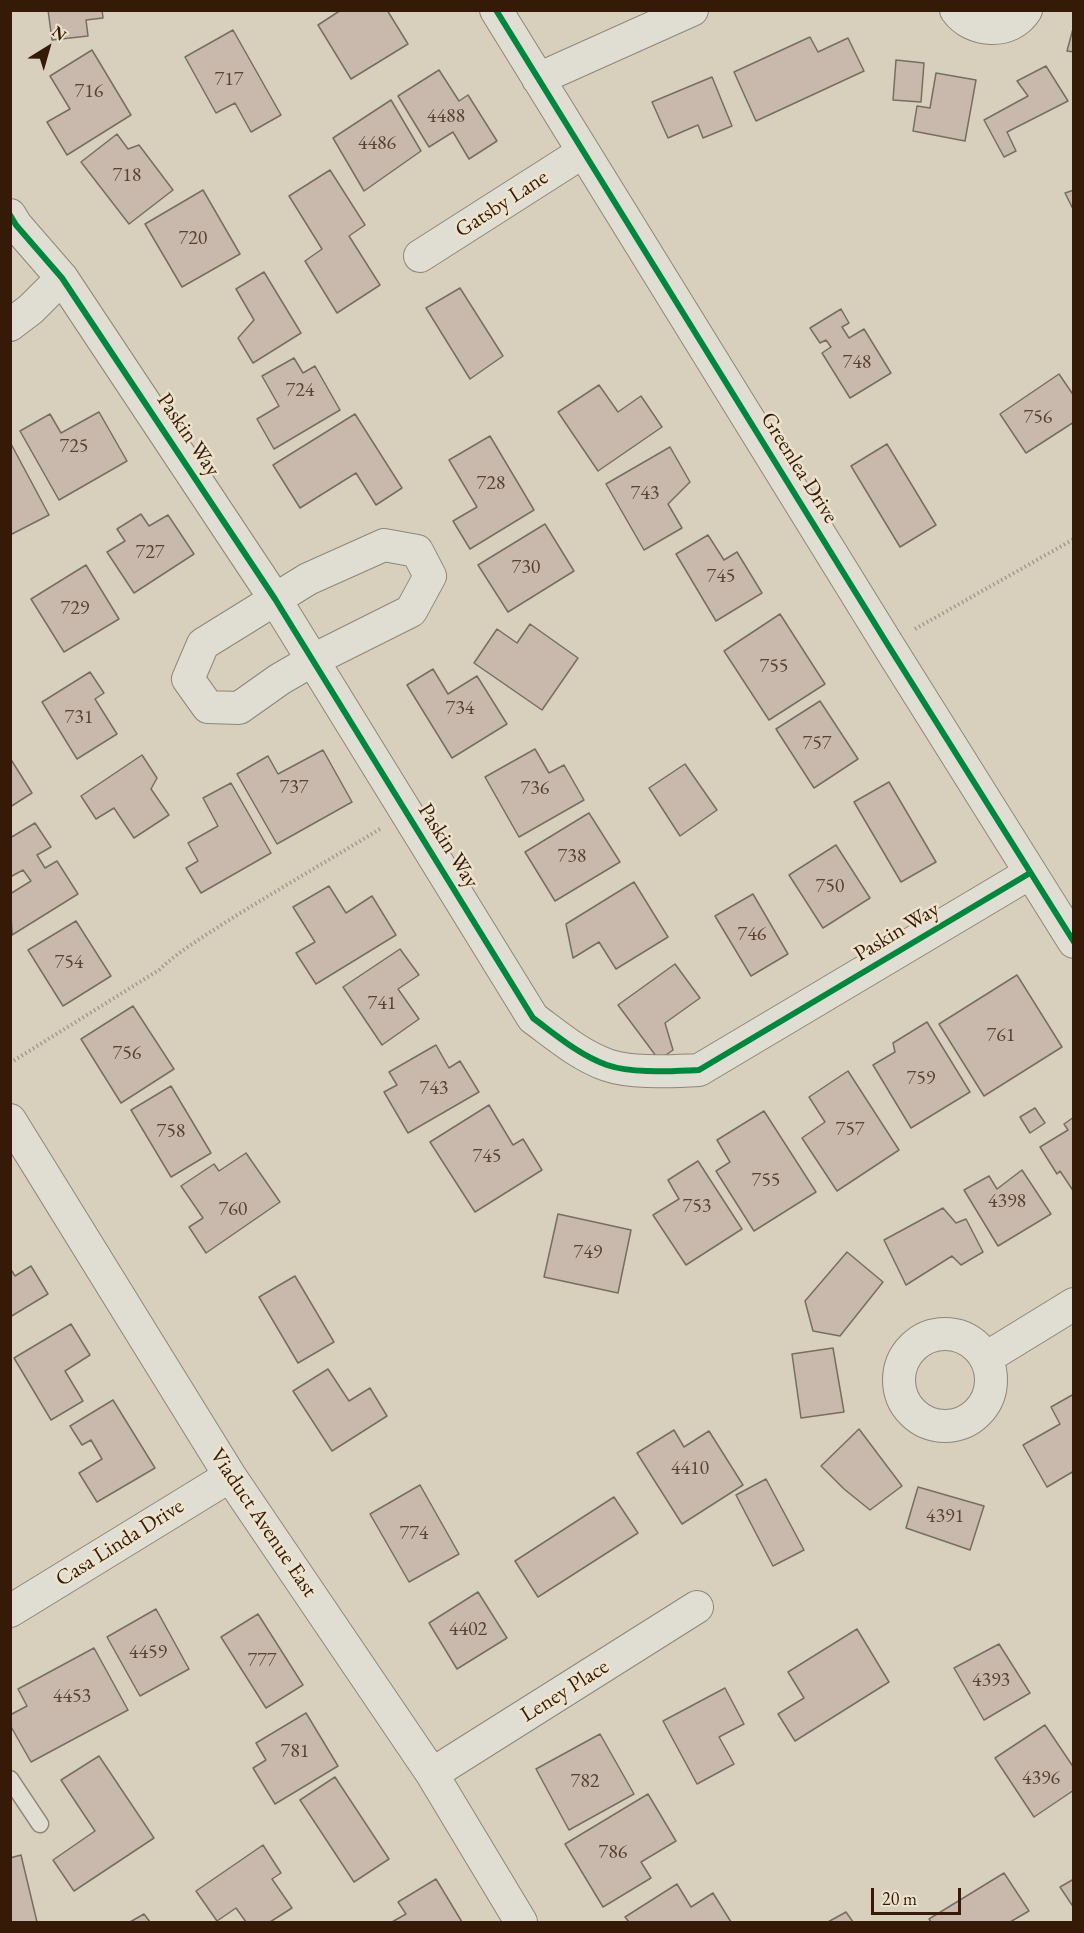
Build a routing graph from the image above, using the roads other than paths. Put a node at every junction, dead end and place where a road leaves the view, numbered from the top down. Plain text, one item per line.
1 (496, 10) edge
2 (692, 10) edge
3 (956, 10) edge
4 (1026, 10) edge
5 (538, 79) junction
6 (583, 152) junction
7 (12, 224) edge
8 (420, 256) dead end
9 (62, 278) junction
10 (10, 325) edge
11 (275, 599) junction
12 (312, 660) junction
13 (1030, 873) junction
14 (1074, 942) edge
15 (10, 1120) edge
16 (1074, 1304) edge
17 (986, 1358) dead end
18 (230, 1476) junction
19 (697, 1607) dead end
20 (10, 1611) edge
21 (432, 1774) junction
22 (10, 1779) edge
23 (40, 1824) dead end
24 (521, 1923) edge

1 - 5 street, Greenlea Drive
2 - 5 street
3 - 4 street
5 - 6 street, Greenlea Drive
6 - 8 street, Gatsby Lane
6 - 13 street, Greenlea Drive
7 - 9 street, Paskin Way
9 - 10 street
9 - 11 street, Paskin Way
11 - 12 street, Paskin Way
11 - 12 street
11 - 12 street
12 - 13 street, Paskin Way
13 - 14 street, Greenlea Drive
15 - 18 street, Viaduct Avenue East
16 - 17 street
18 - 20 street, Casa Linda Drive
18 - 21 street, Viaduct Avenue East
19 - 21 street, Leney Place
21 - 24 street, Viaduct Avenue East
22 - 23 lane

